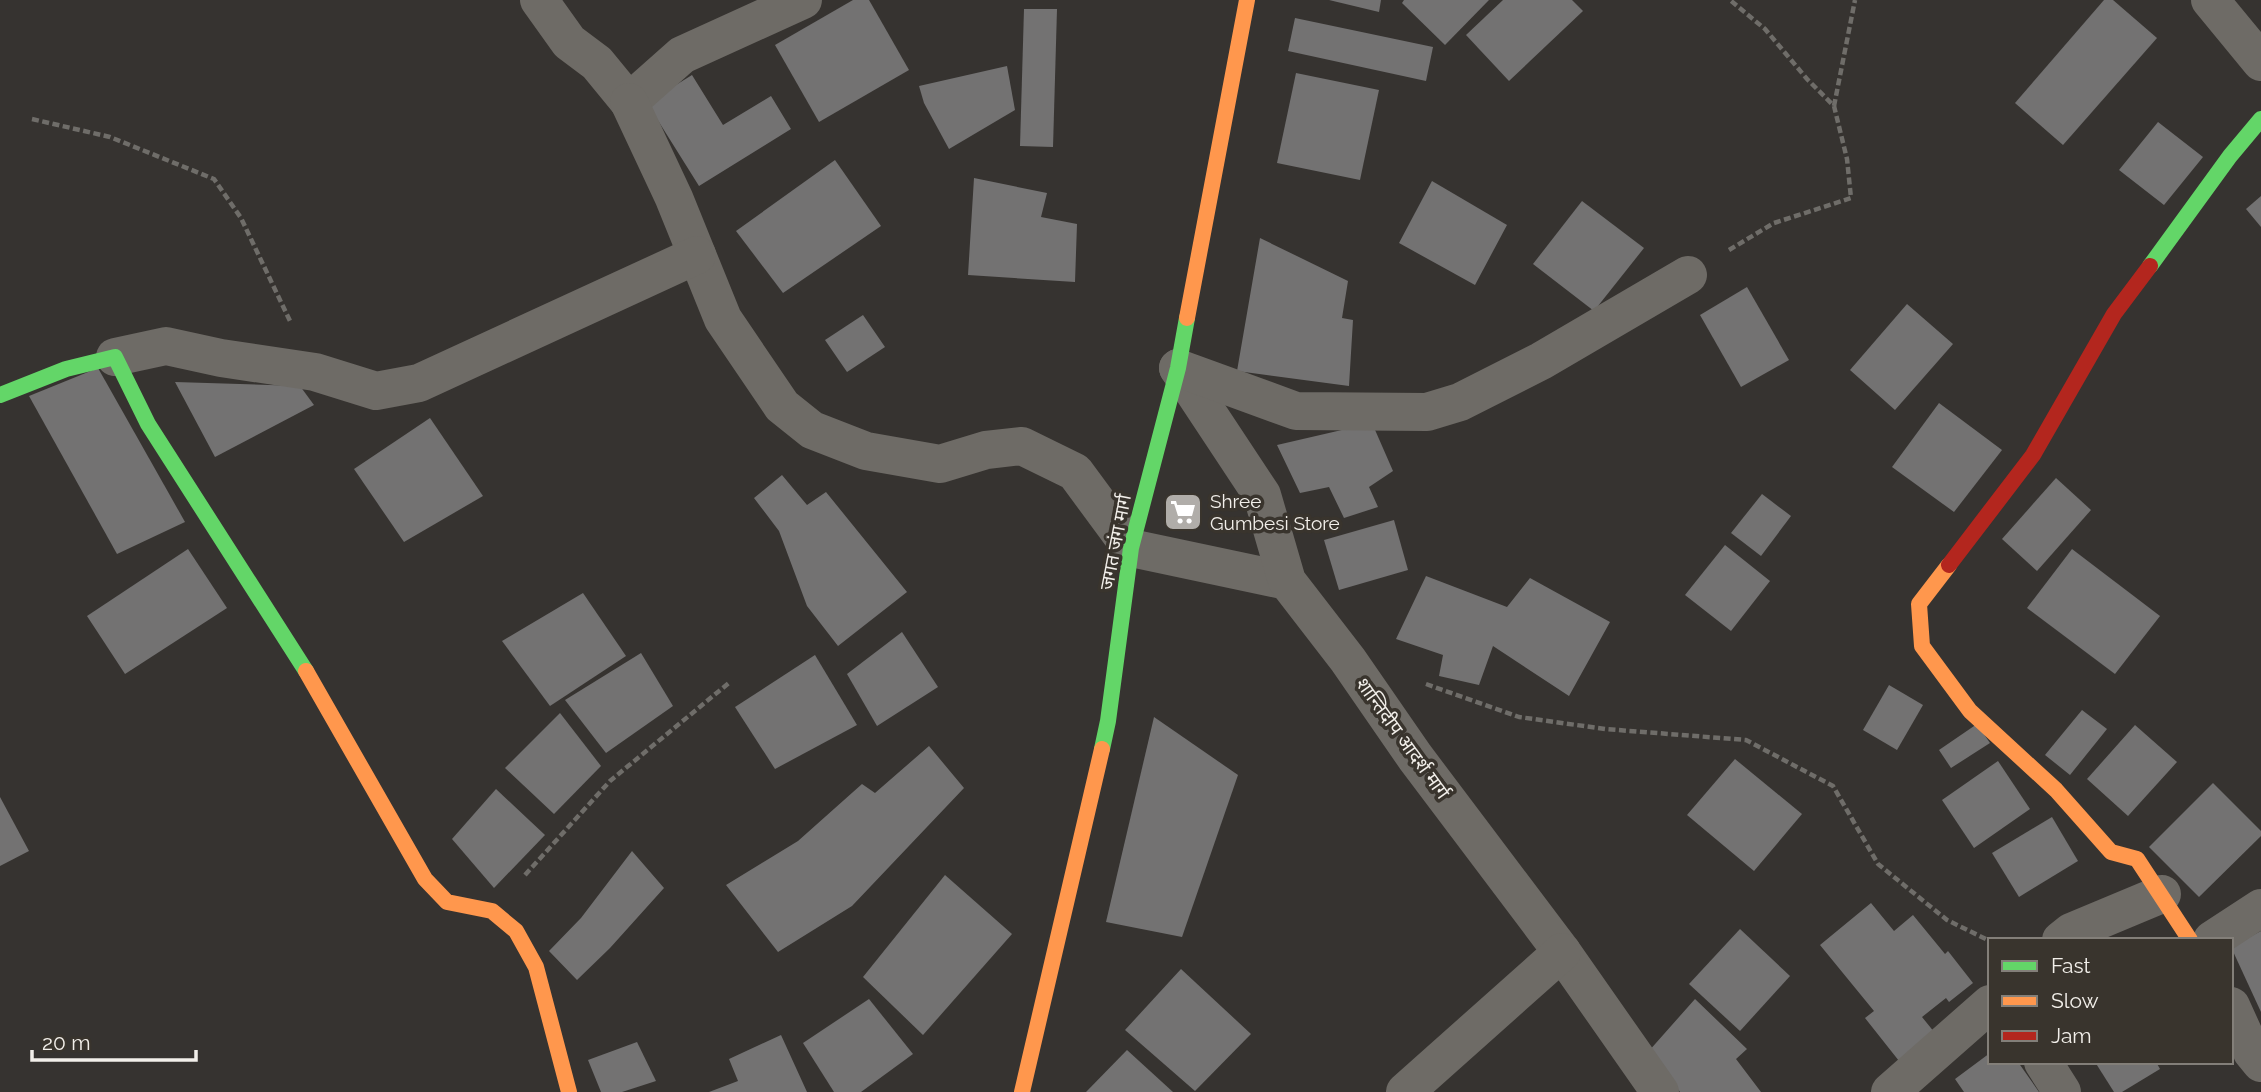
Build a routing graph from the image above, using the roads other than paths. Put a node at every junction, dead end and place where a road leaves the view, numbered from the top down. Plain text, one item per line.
1 (539, 0) edge
2 (803, 0) edge
3 (1247, 0) edge
4 (2210, 0) edge
5 (2261, 62) edge
6 (629, 102) junction
7 (2261, 119) edge
8 (697, 255) junction
9 (1688, 275) road end
10 (115, 358) junction
11 (1178, 368) junction
12 (0, 395) edge
13 (1131, 548) junction
14 (1287, 581) junction
15 (2162, 894) junction
16 (2261, 908) edge
17 (2064, 938) edge
18 (2189, 938) edge
19 (2215, 938) edge
20 (1562, 952) junction
21 (1988, 1005) edge
22 (2233, 1010) edge
23 (2261, 1063) edge
24 (2044, 1064) edge
25 (569, 1092) edge
26 (1022, 1092) edge
27 (1405, 1092) edge
28 (1660, 1092) edge
29 (1890, 1092) edge
30 (2062, 1092) edge

1 - 6 street
2 - 6 street
3 - 11 street, जगत जंग मार्ग
4 - 5 street
6 - 8 street
7 - 15 street
8 - 10 street
8 - 13 street
9 - 11 street
10 - 12 street
10 - 25 street
11 - 13 street, जगत जंग मार्ग
11 - 14 street, शान्तिदीप आदर्श मार्ग
13 - 14 street
13 - 26 street, जगत जंग मार्ग
14 - 20 street, शान्तिदीप आदर्श मार्ग
15 - 17 street
15 - 18 street
16 - 19 street
20 - 27 street
20 - 28 street, शान्तिदीप आदर्श मार्ग
21 - 29 street
22 - 23 street
24 - 30 street

